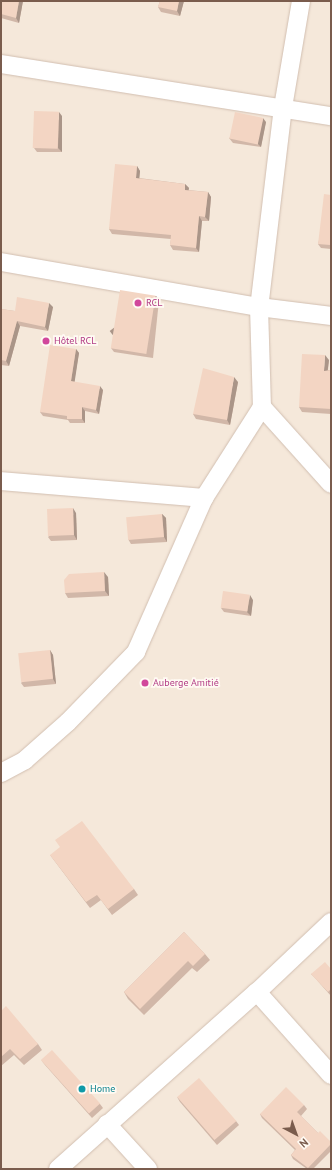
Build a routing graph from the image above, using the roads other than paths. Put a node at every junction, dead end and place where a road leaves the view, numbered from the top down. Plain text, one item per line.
1 (301, 1) edge
2 (1, 64) edge
3 (283, 107) junction
4 (331, 116) edge
5 (1, 262) edge
6 (259, 307) junction
7 (331, 316) edge
8 (262, 407) junction
9 (1, 481) edge
10 (331, 484) edge
11 (204, 498) junction
12 (1, 773) edge
13 (331, 922) edge
14 (257, 992) junction
15 (331, 1075) edge
16 (107, 1124) junction
17 (58, 1169) edge
18 (148, 1169) edge

1 - 3 street
2 - 3 street
3 - 4 street
3 - 6 street
5 - 6 street
6 - 7 street
6 - 8 street
8 - 10 street
8 - 11 street
9 - 11 street
11 - 12 street
13 - 14 street
14 - 15 street
14 - 16 street
16 - 17 street
16 - 18 street

